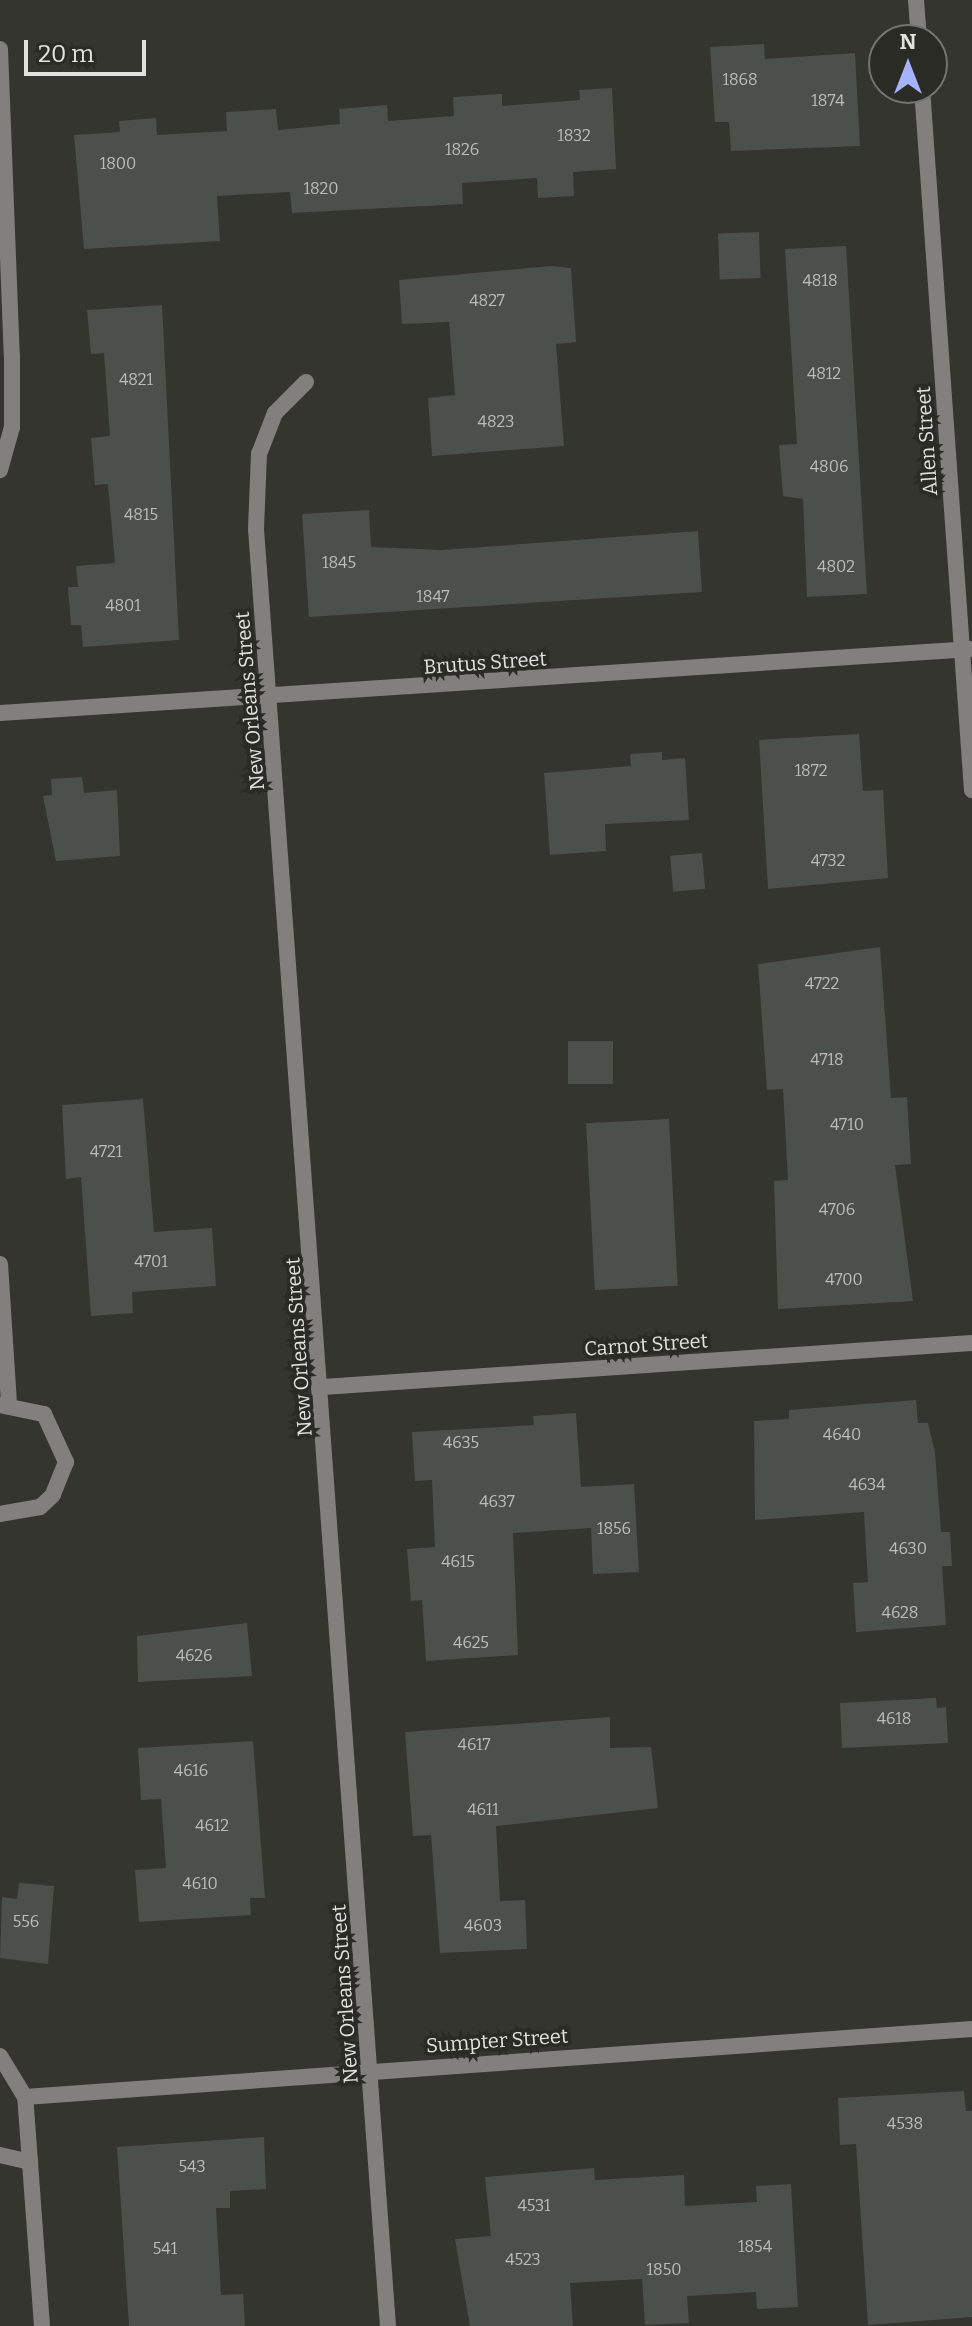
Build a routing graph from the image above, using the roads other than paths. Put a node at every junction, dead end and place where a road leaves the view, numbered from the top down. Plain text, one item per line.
1 (916, 0) edge
2 (918, 24) edge
3 (0, 49) edge
4 (923, 104) edge
5 (306, 382) dead end
6 (0, 470) edge
7 (967, 650) edge
8 (271, 697) junction
9 (0, 713) edge
10 (972, 790) edge
11 (0, 1264) edge
12 (972, 1343) edge
13 (323, 1387) junction
14 (5, 1404) edge
15 (0, 1514) edge
16 (972, 2029) edge
17 (0, 2056) edge
18 (370, 2070) junction
19 (25, 2097) junction
20 (0, 2155) edge
21 (30, 2162) junction
22 (42, 2326) edge
23 (388, 2326) edge

1 - 2 street
3 - 6 street
4 - 7 street, Allen Street
5 - 8 street, New Orleans Street
7 - 8 street, Brutus Street
7 - 10 street, Allen Street
8 - 9 street, Brutus Street
8 - 13 street, New Orleans Street
11 - 14 street
12 - 13 street, Carnot Street
13 - 18 street, New Orleans Street
14 - 15 street
16 - 18 street, Sumpter Street
17 - 19 street
18 - 19 street, Sumpter Street
18 - 23 street, New Orleans Street
19 - 21 street
20 - 21 street
21 - 22 street

